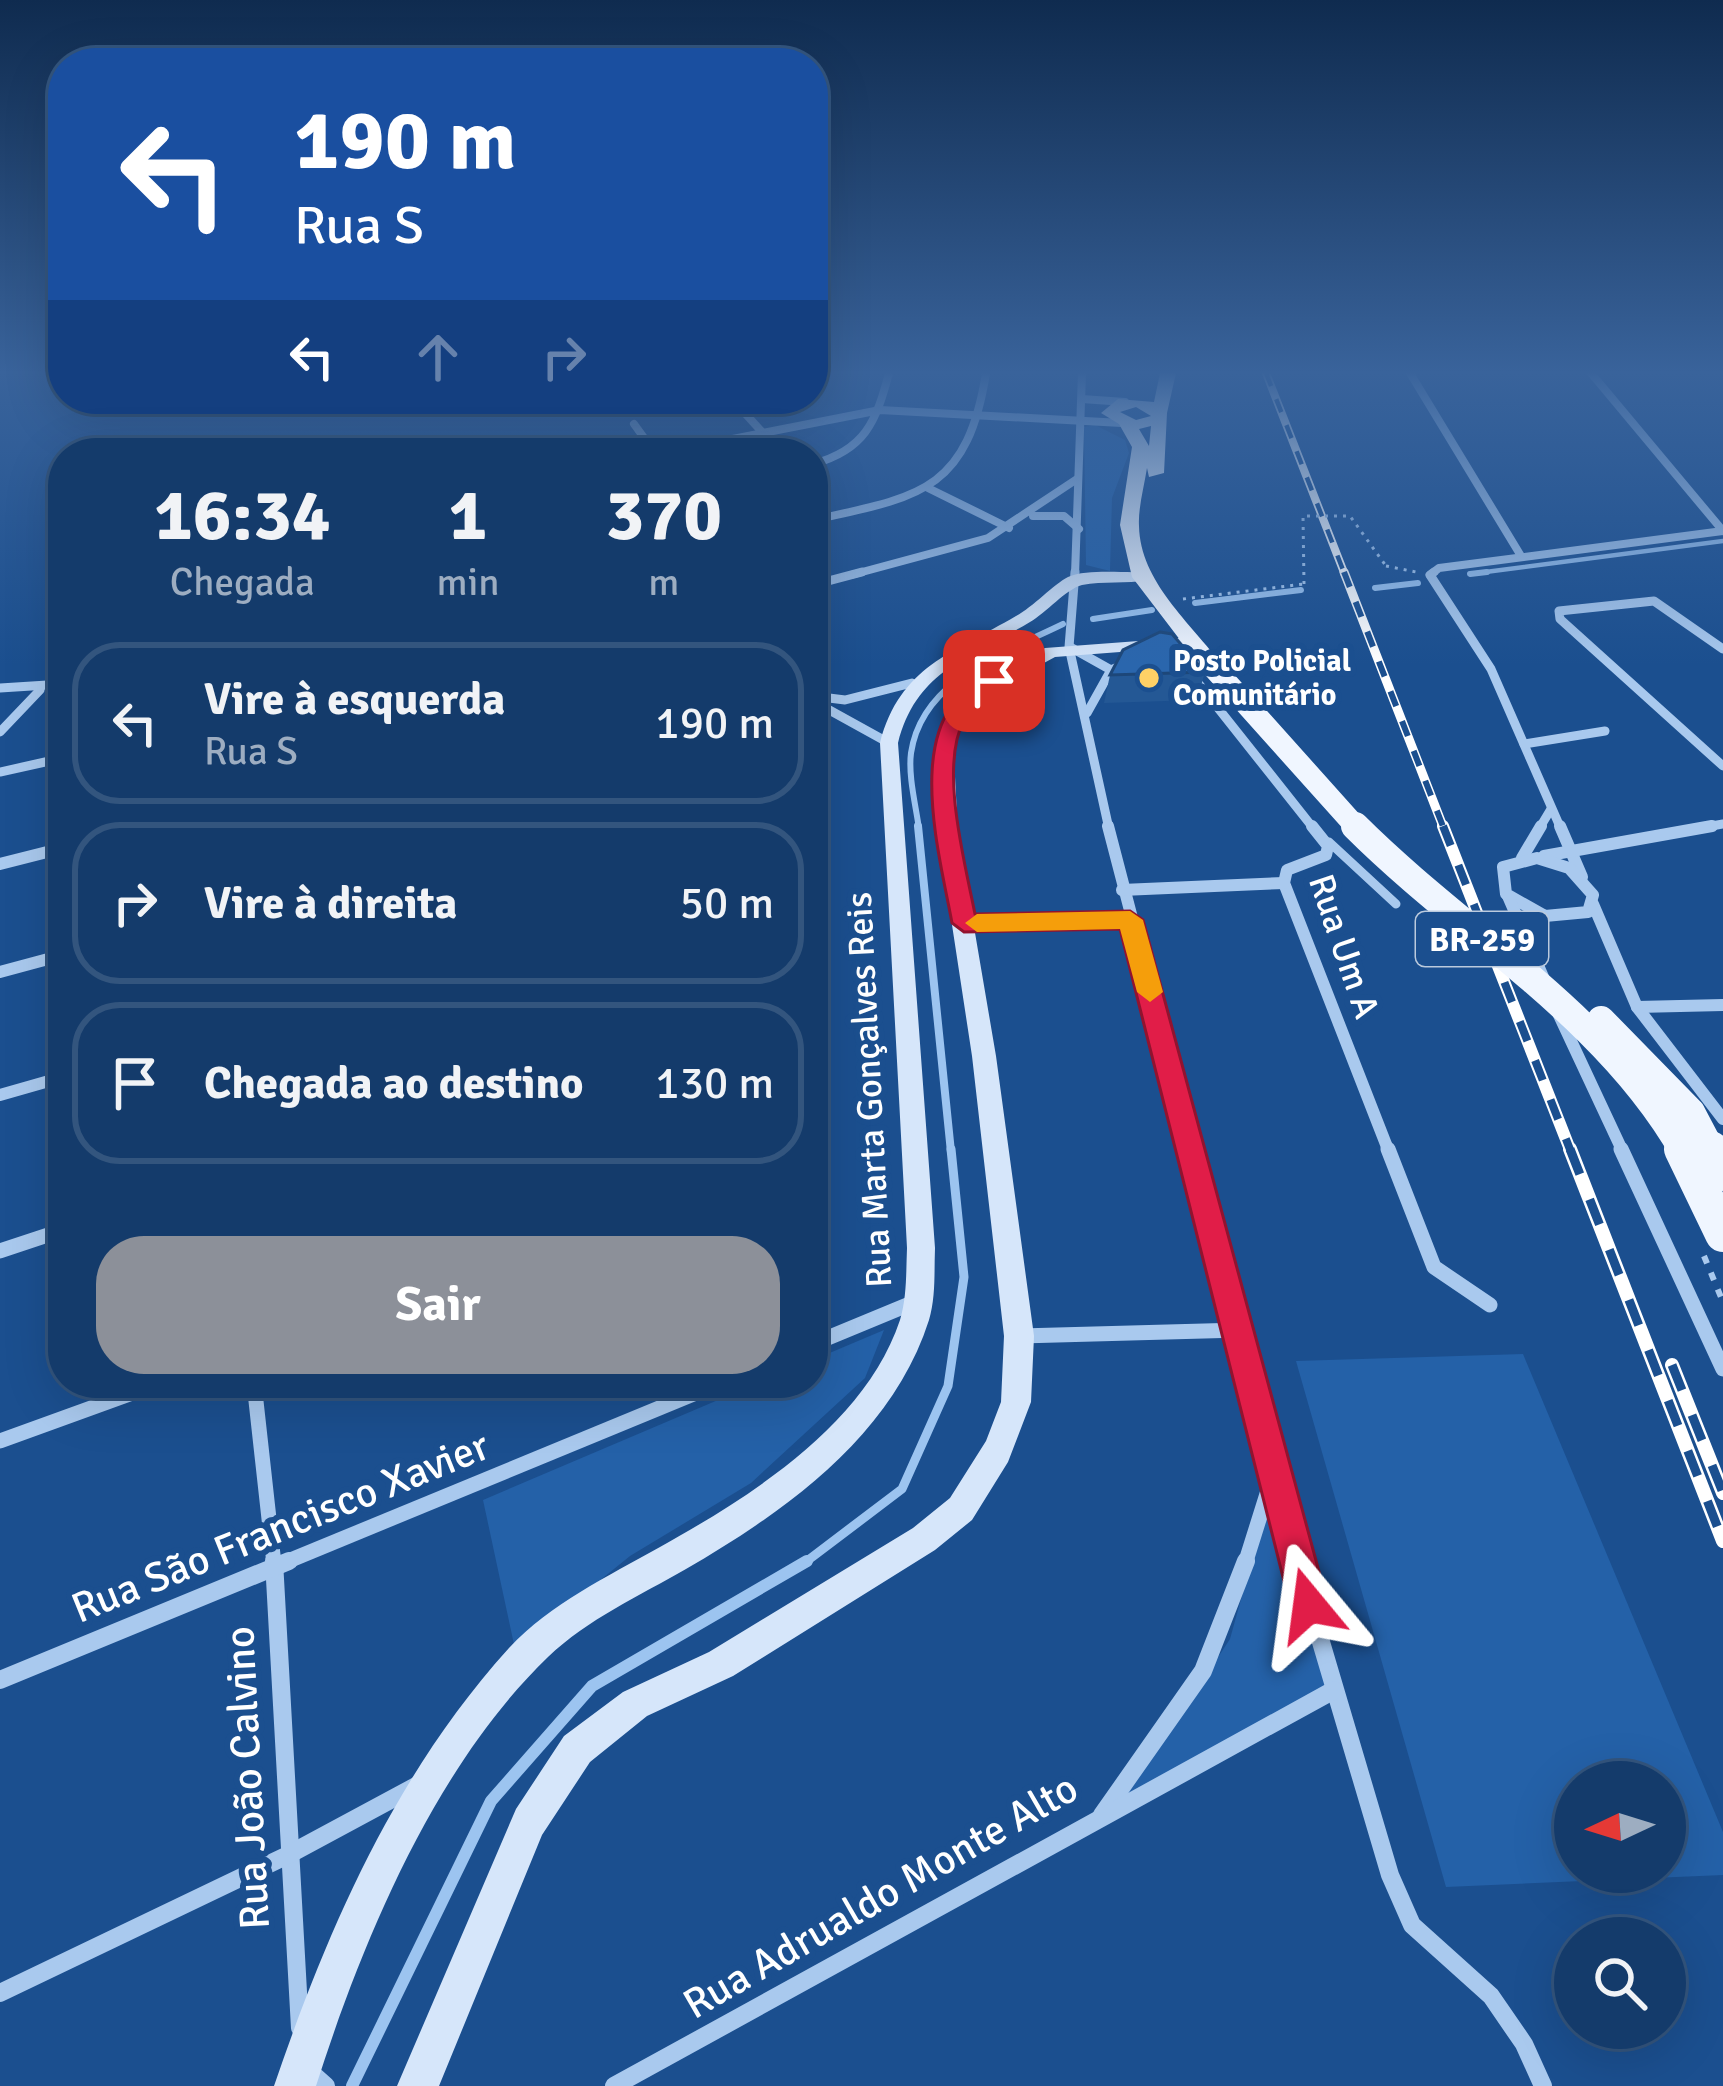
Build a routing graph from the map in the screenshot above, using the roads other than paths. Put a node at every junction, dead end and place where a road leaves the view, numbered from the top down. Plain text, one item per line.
1 (947, 470) edge
2 (1077, 470) edge
3 (1137, 470) edge
4 (1154, 470) edge
5 (1468, 470) edge
6 (1672, 470) edge
7 (1077, 479) junction
8 (928, 488) junction
9 (828, 516) edge
10 (1026, 518) junction
11 (1010, 528) junction
12 (1079, 529) junction
13 (1723, 531) edge
14 (1520, 556) junction
15 (1142, 577) junction
16 (1073, 580) junction
17 (828, 581) edge
18 (1192, 642) junction
19 (1070, 647) junction
20 (1160, 648) junction
21 (1723, 649) edge
22 (1221, 663) junction
23 (1111, 670) junction
24 (912, 683) junction
25 (0, 688) edge
26 (48, 688) edge
27 (40, 690) junction
28 (828, 698) edge
29 (828, 707) edge
30 (1087, 713) junction
31 (1605, 731) dead end
32 (0, 732) edge
33 (889, 743) junction
34 (1523, 744) junction
35 (48, 761) edge
36 (1723, 766) edge
37 (0, 772) edge
38 (1551, 809) junction
39 (1723, 824) edge
40 (1324, 839) junction
41 (1570, 849) junction
42 (48, 852) edge
43 (1522, 858) junction
44 (1537, 858) junction
45 (0, 864) edge
46 (1582, 878) junction
47 (1284, 883) junction
48 (1122, 890) junction
49 (1508, 896) junction
50 (1396, 904) dead end
51 (1593, 904) junction
52 (1130, 920) junction
53 (964, 923) junction
54 (48, 959) edge
55 (0, 972) edge
56 (1723, 1005) edge
57 (1637, 1007) junction
58 (48, 1081) edge
59 (0, 1095) edge
60 (1723, 1119) edge
61 (1723, 1173) edge
62 (1723, 1234) edge
63 (48, 1235) edge
64 (0, 1251) edge
65 (918, 1301) junction
66 (1490, 1305) dead end
67 (1241, 1330) junction
68 (1019, 1336) junction
69 (828, 1338) edge
70 (1723, 1369) edge
71 (119, 1398) edge
72 (256, 1398) edge
73 (684, 1398) edge
74 (0, 1441) edge
75 (1272, 1478) junction
76 (275, 1570) junction
77 (0, 1681) edge
78 (1334, 1690) junction
79 (431, 1778) junction
80 (1098, 1820) junction
81 (288, 1855) junction
82 (0, 1993) edge
83 (298, 2076) edge
84 (326, 2086) edge
85 (418, 2086) edge
86 (614, 2086) edge
87 (1543, 2086) edge

1 - 8 street
2 - 7 street
3 - 15 main road, BR-259
4 - 22 main road, BR-259
5 - 14 street
6 - 13 street
7 - 10 street
7 - 12 street
8 - 9 street
8 - 11 street
10 - 11 street
10 - 12 street
11 - 17 street
12 - 16 street
13 - 14 street
14 - 34 street
15 - 16 street
15 - 18 main road, BR-259
16 - 19 street
16 - 24 street
18 - 20 street
18 - 22 main road, BR-259
19 - 20 street
19 - 23 street
19 - 30 street
19 - 53 street
20 - 23 street
20 - 40 street, Rua Um A
21 - 36 street
22 - 61 main road, BR-259, bridge
22 - 62 main road, BR-259, bridge
23 - 30 street
24 - 28 street
24 - 33 street, Rua Marta Gonçalves Reis
25 - 27 street
26 - 27 street
27 - 32 street
29 - 33 street
30 - 48 street
31 - 34 street
33 - 65 street, Rua Marta Gonçalves Reis
34 - 38 street
35 - 37 street
38 - 41 street
38 - 43 street
39 - 41 street
40 - 47 street, Rua Um A
40 - 50 lane
41 - 44 street
41 - 46 street
42 - 45 street
43 - 44 street
43 - 49 street
44 - 46 street
46 - 51 street
47 - 48 street
47 - 66 street, Rua Um A
48 - 52 street
49 - 51 street
49 - 70 street
51 - 57 street
52 - 53 street
52 - 67 street
53 - 68 street
54 - 55 street
56 - 57 street
57 - 60 street
58 - 59 street
63 - 64 street
65 - 69 street
65 - 79 street, Rua Marta Gonçalves Reis
67 - 68 street
67 - 75 street
68 - 85 street
71 - 74 street
72 - 76 street, Rua João Calvino
73 - 76 street, Rua São Francisco Xavier
75 - 78 street
75 - 80 street, Rua Adrualdo Monte Alto
76 - 77 street, Rua São Francisco Xavier
76 - 81 street, Rua João Calvino
78 - 80 street
78 - 87 street
79 - 81 street
79 - 83 street, Rua Marta Gonçalves Reis
80 - 86 street, Rua Adrualdo Monte Alto
81 - 82 street
81 - 83 street, Rua João Calvino
83 - 84 street

